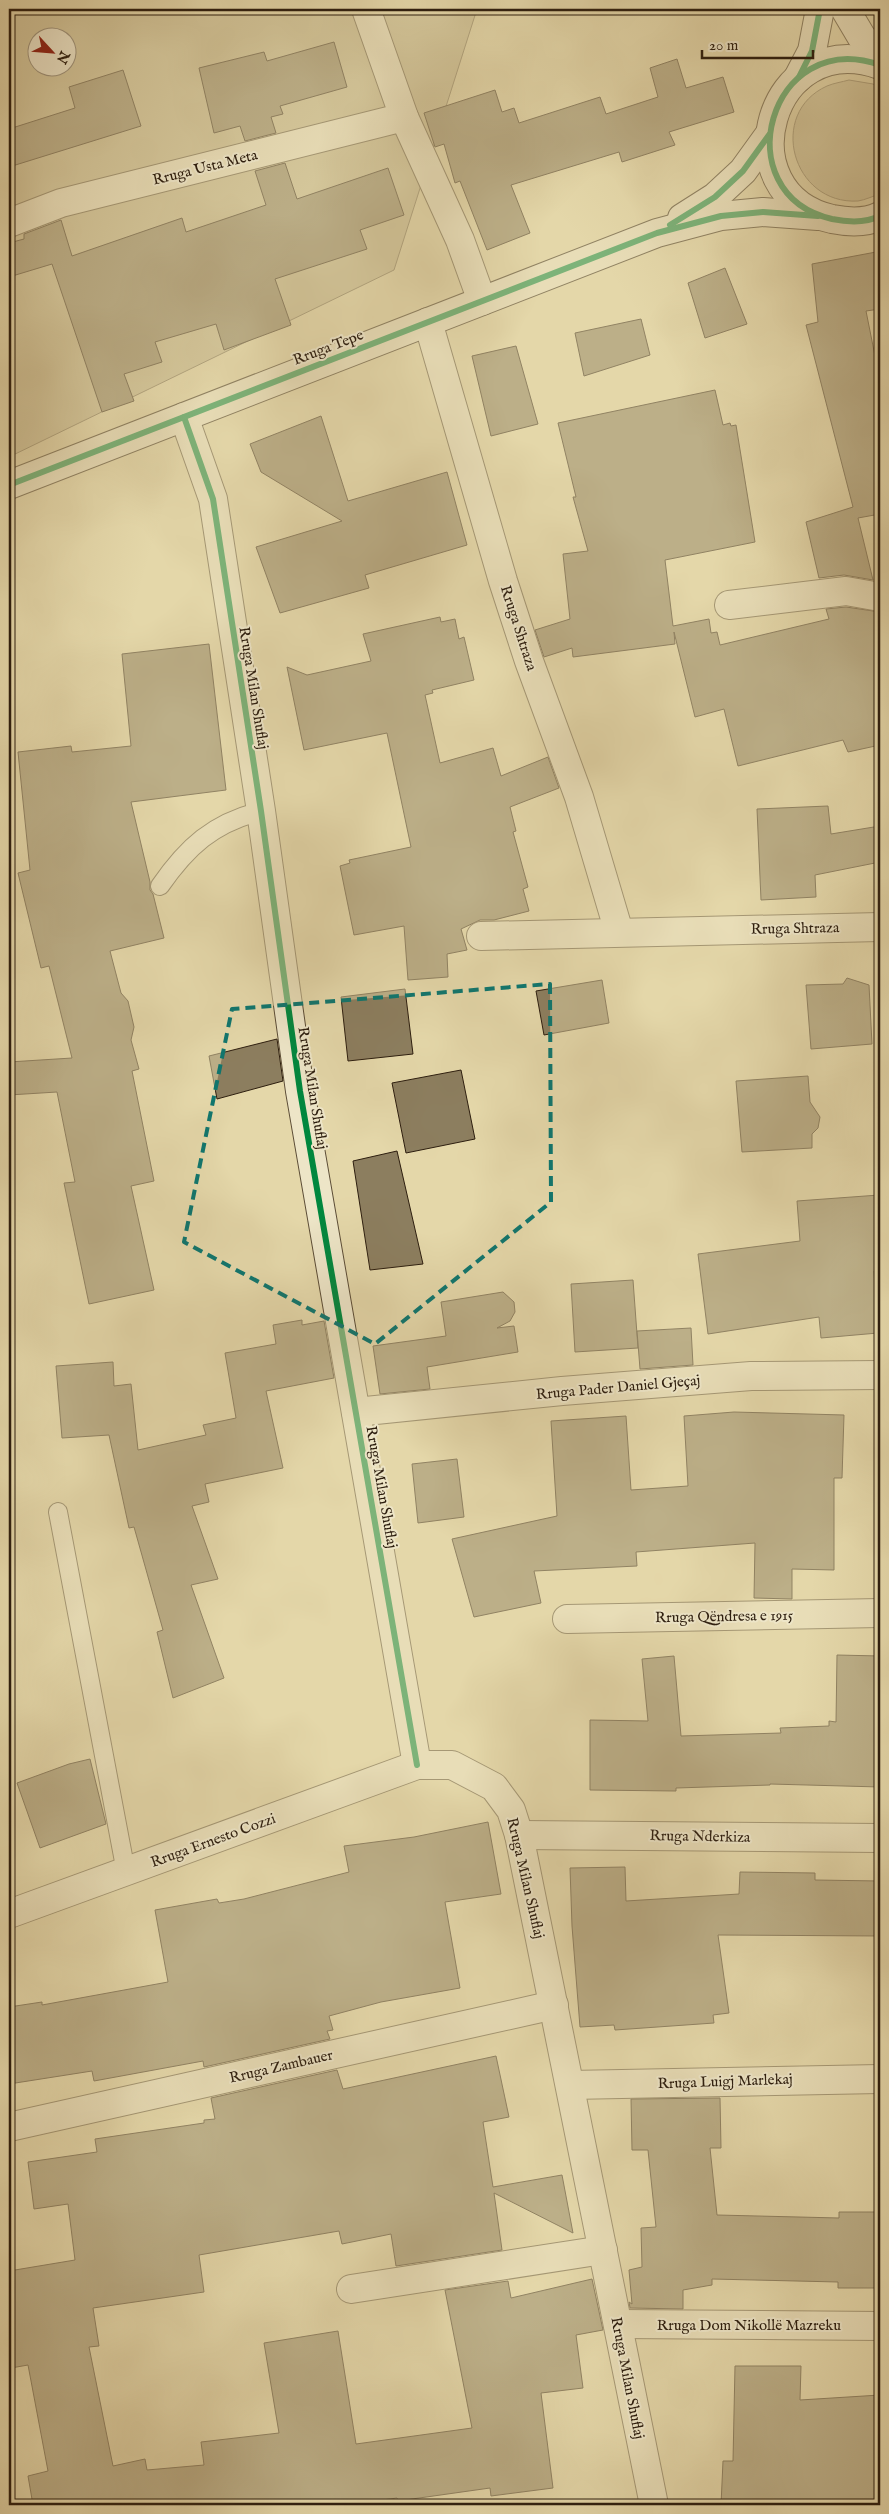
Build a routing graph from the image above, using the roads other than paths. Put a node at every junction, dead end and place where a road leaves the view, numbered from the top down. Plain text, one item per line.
1 (366, 9) edge
2 (820, 9) edge
3 (845, 9) edge
4 (880, 59) edge
5 (880, 65) edge
6 (798, 78) junction
7 (404, 117) junction
8 (769, 135) junction
9 (818, 216) junction
10 (880, 216) edge
11 (9, 223) edge
12 (657, 233) junction
13 (482, 301) junction
14 (428, 322) junction
15 (184, 417) junction
16 (9, 485) edge
17 (880, 597) edge
18 (729, 605) dead end
19 (261, 810) junction
20 (160, 886) dead end
21 (880, 927) edge
22 (619, 932) junction
23 (481, 936) dead end
24 (880, 1375) edge
25 (356, 1412) junction
26 (58, 1512) dead end
27 (880, 1612) edge
28 (567, 1619) dead end
29 (417, 1765) junction
30 (519, 1835) junction
31 (880, 1838) edge
32 (126, 1872) junction
33 (9, 1914) edge
34 (554, 2005) junction
35 (880, 2079) edge
36 (570, 2086) junction
37 (9, 2128) edge
38 (603, 2250) junction
39 (352, 2289) dead end
40 (618, 2324) junction
41 (880, 2326) edge
42 (653, 2505) edge

1 - 7 street
2 - 6 street
3 - 4 street
5 - 6 street, Rruga Tepe
6 - 8 street, Rruga Tepe
7 - 11 street, Rruga Usta Meta
7 - 13 street
8 - 9 street, Rruga Tepe
8 - 12 street, Rruga Tepe
9 - 10 street, Rruga Tepe
9 - 12 street, Rruga Tepe
12 - 13 street, Rruga Tepe
13 - 14 street, Rruga Tepe
14 - 15 street, Rruga Tepe
14 - 22 street, Rruga Shtraza
15 - 16 street, Rruga Tepe
15 - 19 street, Rruga Milan Shuflaj
17 - 18 street
19 - 20 lane
19 - 25 street, Rruga Milan Shuflaj
21 - 22 street, Rruga Shtraza
22 - 23 street, Rruga Shtraza
24 - 25 street, Rruga Pader Daniel Gjeçaj
25 - 29 street, Rruga Milan Shuflaj
26 - 32 lane
27 - 28 street, Rruga Qëndresa e 1915
29 - 30 street, Rruga Milan Shuflaj
29 - 32 street, Rruga Ernesto Cozzi
30 - 31 street, Rruga Nderkiza
30 - 34 street, Rruga Milan Shuflaj
32 - 33 street, Rruga Ernesto Cozzi
34 - 36 street, Rruga Milan Shuflaj
34 - 37 street, Rruga Zambauer
35 - 36 street, Rruga Luigj Marlekaj
36 - 38 street, Rruga Milan Shuflaj
38 - 39 street
38 - 40 street, Rruga Milan Shuflaj
40 - 41 street, Rruga Dom Nikollë Mazreku
40 - 42 street, Rruga Milan Shuflaj

